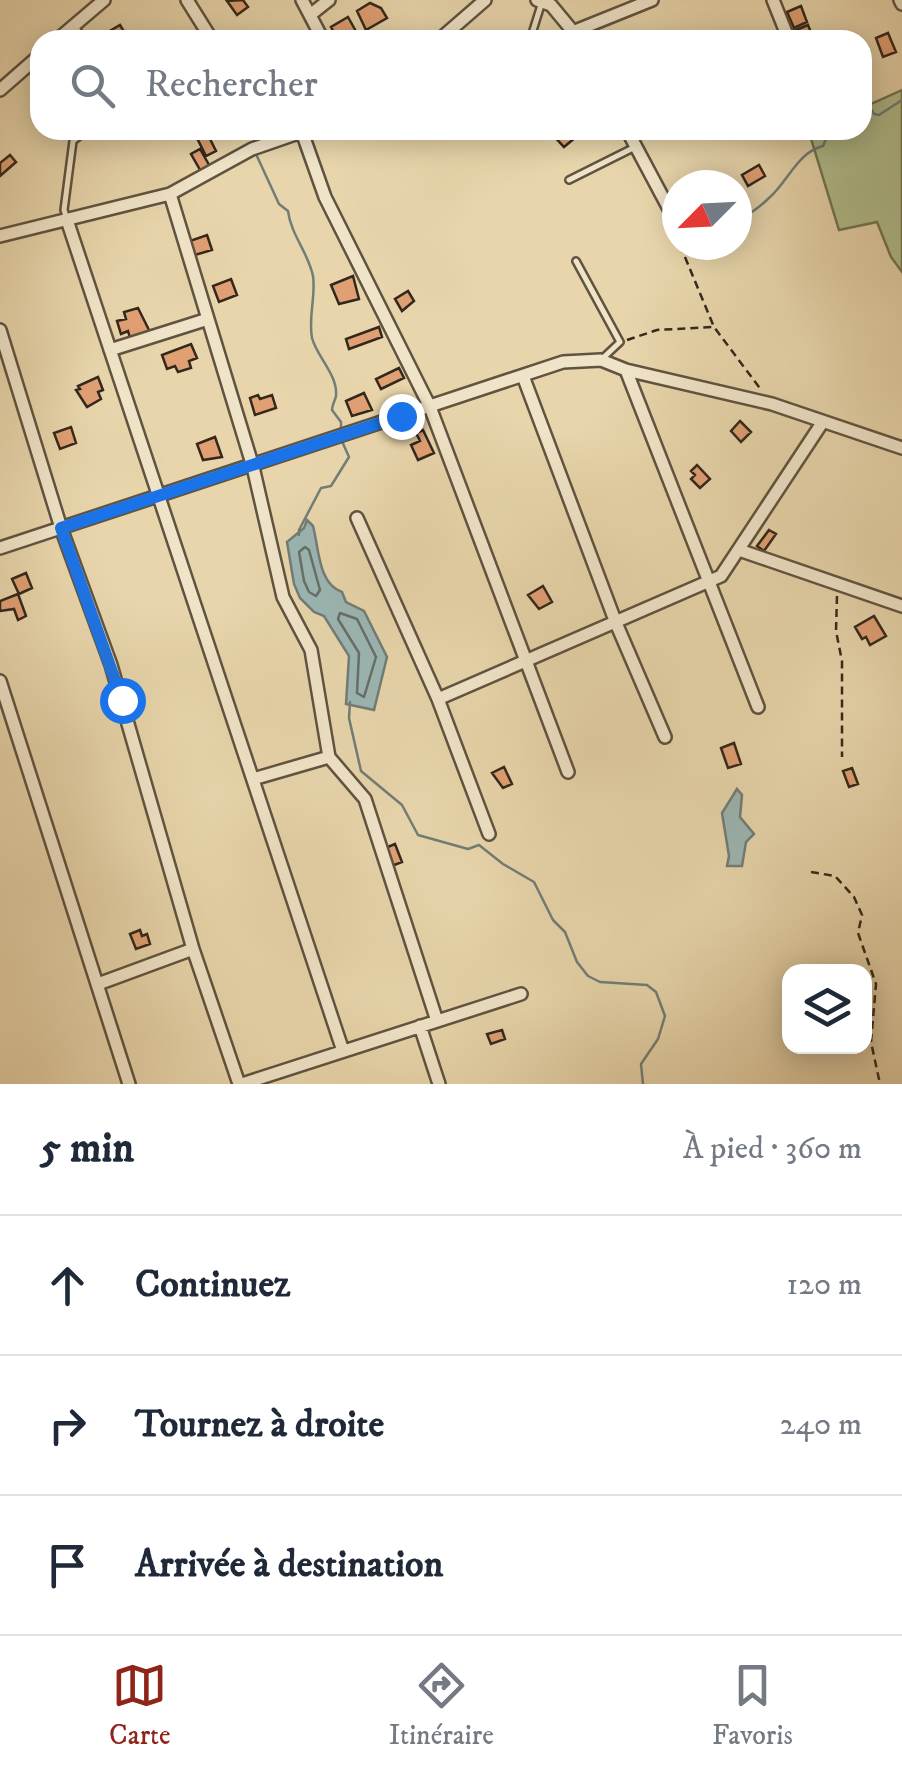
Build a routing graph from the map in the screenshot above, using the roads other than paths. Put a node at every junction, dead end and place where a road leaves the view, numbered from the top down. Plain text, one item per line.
1 (82, 0) edge
2 (104, 0) edge
3 (187, 0) edge
4 (302, 0) edge
5 (329, 0) edge
6 (485, 0) edge
7 (652, 0) edge
8 (774, 0) edge
9 (540, 1) edge
10 (89, 12) junction
11 (310, 15) junction
12 (72, 27) junction
13 (69, 30) edge
14 (74, 30) edge
15 (206, 30) edge
16 (318, 30) edge
17 (450, 30) edge
18 (533, 30) edge
19 (573, 30) edge
20 (589, 30) edge
21 (785, 30) edge
22 (30, 64) edge
23 (0, 90) edge
24 (73, 140) edge
25 (278, 140) edge
26 (308, 140) edge
27 (633, 140) edge
28 (636, 146) junction
29 (569, 180) dead end
30 (170, 194) junction
31 (662, 195) edge
32 (67, 220) junction
33 (0, 236) edge
34 (576, 261) dead end
35 (208, 320) junction
36 (0, 330) edge
37 (110, 350) junction
38 (601, 360) junction
39 (626, 370) junction
40 (523, 376) junction
41 (430, 406) junction
42 (822, 423) junction
43 (902, 448) edge
44 (253, 467) junction
45 (159, 497) junction
46 (356, 518) dead end
47 (61, 528) junction
48 (0, 548) edge
49 (738, 550) junction
50 (710, 582) junction
51 (902, 606) edge
52 (616, 623) junction
53 (527, 661) junction
54 (0, 681) edge
55 (438, 699) junction
56 (758, 707) dead end
57 (5, 714) edge
58 (665, 737) dead end
59 (329, 757) junction
60 (568, 772) dead end
61 (252, 779) junction
62 (489, 834) dead end
63 (194, 949) junction
64 (98, 984) junction
65 (521, 994) dead end
66 (437, 1021) junction
67 (420, 1026) junction
68 (343, 1051) junction
69 (129, 1084) edge
70 (240, 1084) edge
71 (438, 1084) edge

1 - 10 street
2 - 10 street
3 - 15 street
4 - 11 street
5 - 11 street
6 - 17 street
7 - 20 street
8 - 21 street
9 - 18 lane
9 - 19 street
10 - 12 street
11 - 16 street
12 - 13 street
12 - 14 street
22 - 23 street
24 - 32 lane
25 - 30 street
26 - 41 street
27 - 28 street
28 - 29 lane
28 - 31 street
30 - 32 street
30 - 35 street
32 - 33 street
32 - 37 street
34 - 38 lane
35 - 37 street
35 - 44 street
36 - 47 street
37 - 45 street
38 - 39 street
38 - 40 street
39 - 42 street
39 - 50 street
40 - 41 street
40 - 52 street
41 - 44 street
41 - 53 street
42 - 43 street
42 - 49 street
44 - 45 street
44 - 59 street
45 - 47 street
45 - 61 street
46 - 55 street
47 - 48 street
47 - 63 street
49 - 50 street
49 - 51 street
50 - 52 street
50 - 56 street
52 - 53 street
52 - 58 street
53 - 55 street
53 - 60 street
54 - 57 street
55 - 62 street
57 - 64 street
59 - 61 street
59 - 66 street
61 - 68 street
63 - 64 street
63 - 70 street
64 - 69 street
65 - 66 street
66 - 67 street
67 - 68 street
67 - 71 street
68 - 70 street

